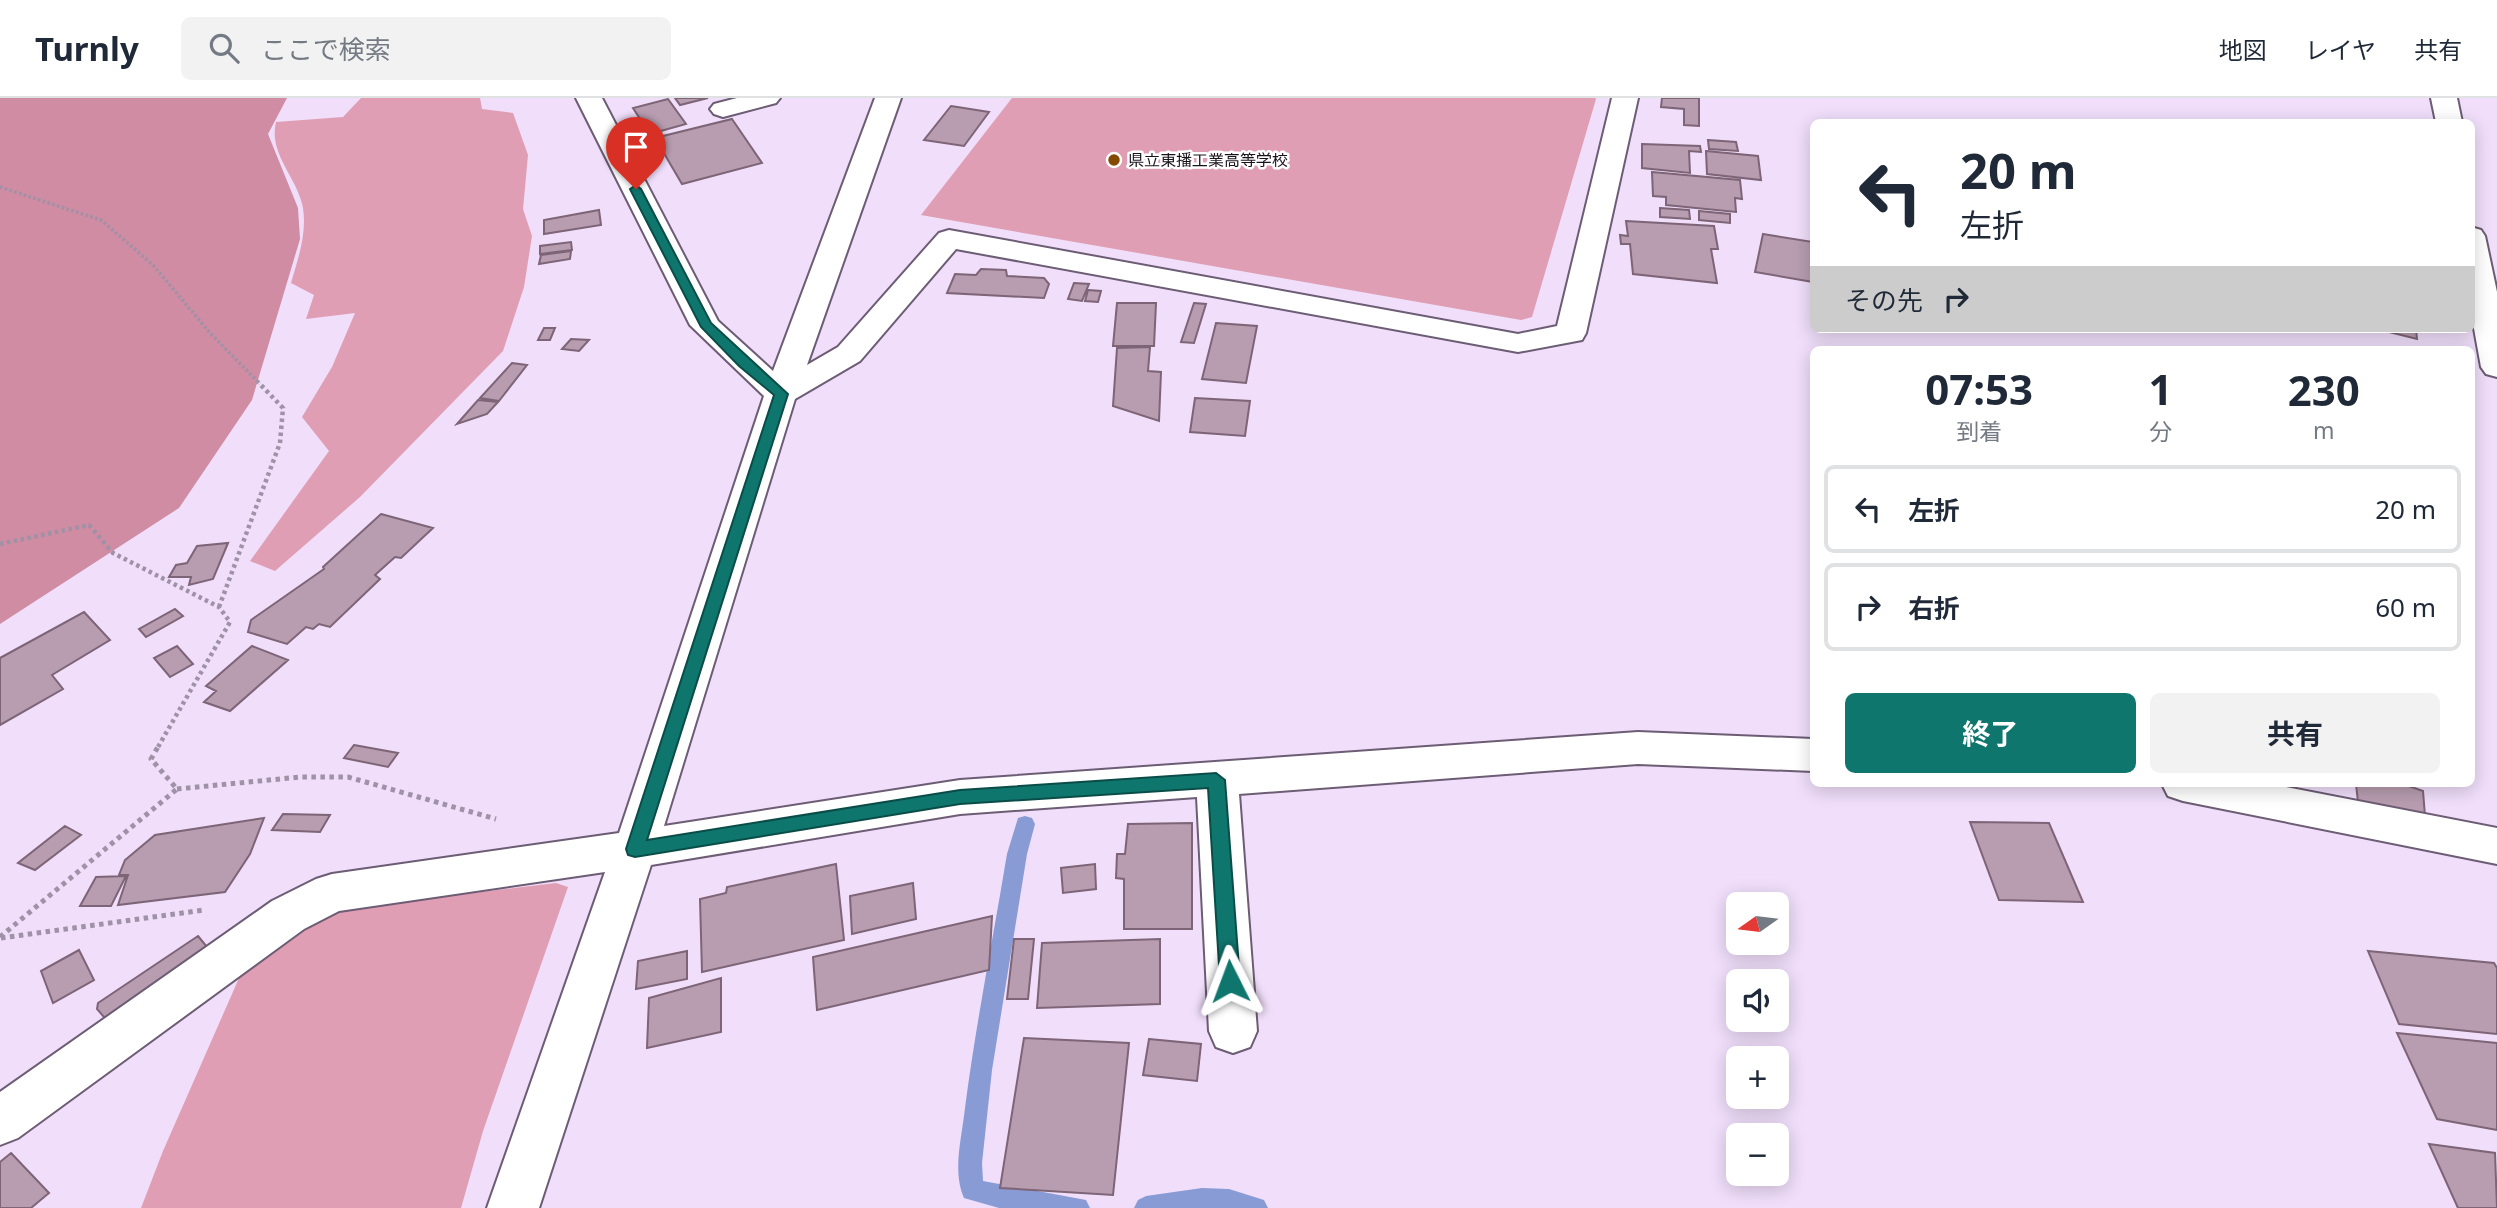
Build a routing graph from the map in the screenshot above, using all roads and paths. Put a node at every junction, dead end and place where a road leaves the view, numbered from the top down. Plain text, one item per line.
1 (589, 98) edge
2 (767, 98) edge
3 (888, 98) edge
4 (1625, 98) edge
5 (2444, 98) edge
6 (723, 109) dead end
7 (2448, 119) edge
8 (0, 187) edge
9 (2475, 256) edge
10 (2497, 367) edge
11 (781, 394) junction
12 (0, 544) edge
13 (219, 607) junction
14 (1810, 755) edge
15 (1216, 780) junction
16 (2198, 787) edge
17 (177, 789) junction
18 (506, 821) dead end
19 (2497, 846) edge
20 (635, 849) junction
21 (207, 910) dead end
22 (0, 938) edge
23 (1233, 1031) dead end
24 (0, 1121) edge
25 (513, 1208) edge

1 - 11 street
2 - 6 street
3 - 11 street
4 - 11 street
5 - 7 street
8 - 13 path
9 - 10 street
11 - 20 street
12 - 13 path
13 - 17 path
14 - 15 street
15 - 20 street
15 - 23 street
16 - 19 street
17 - 18 path
17 - 22 path
20 - 24 street
20 - 25 street
21 - 22 path

